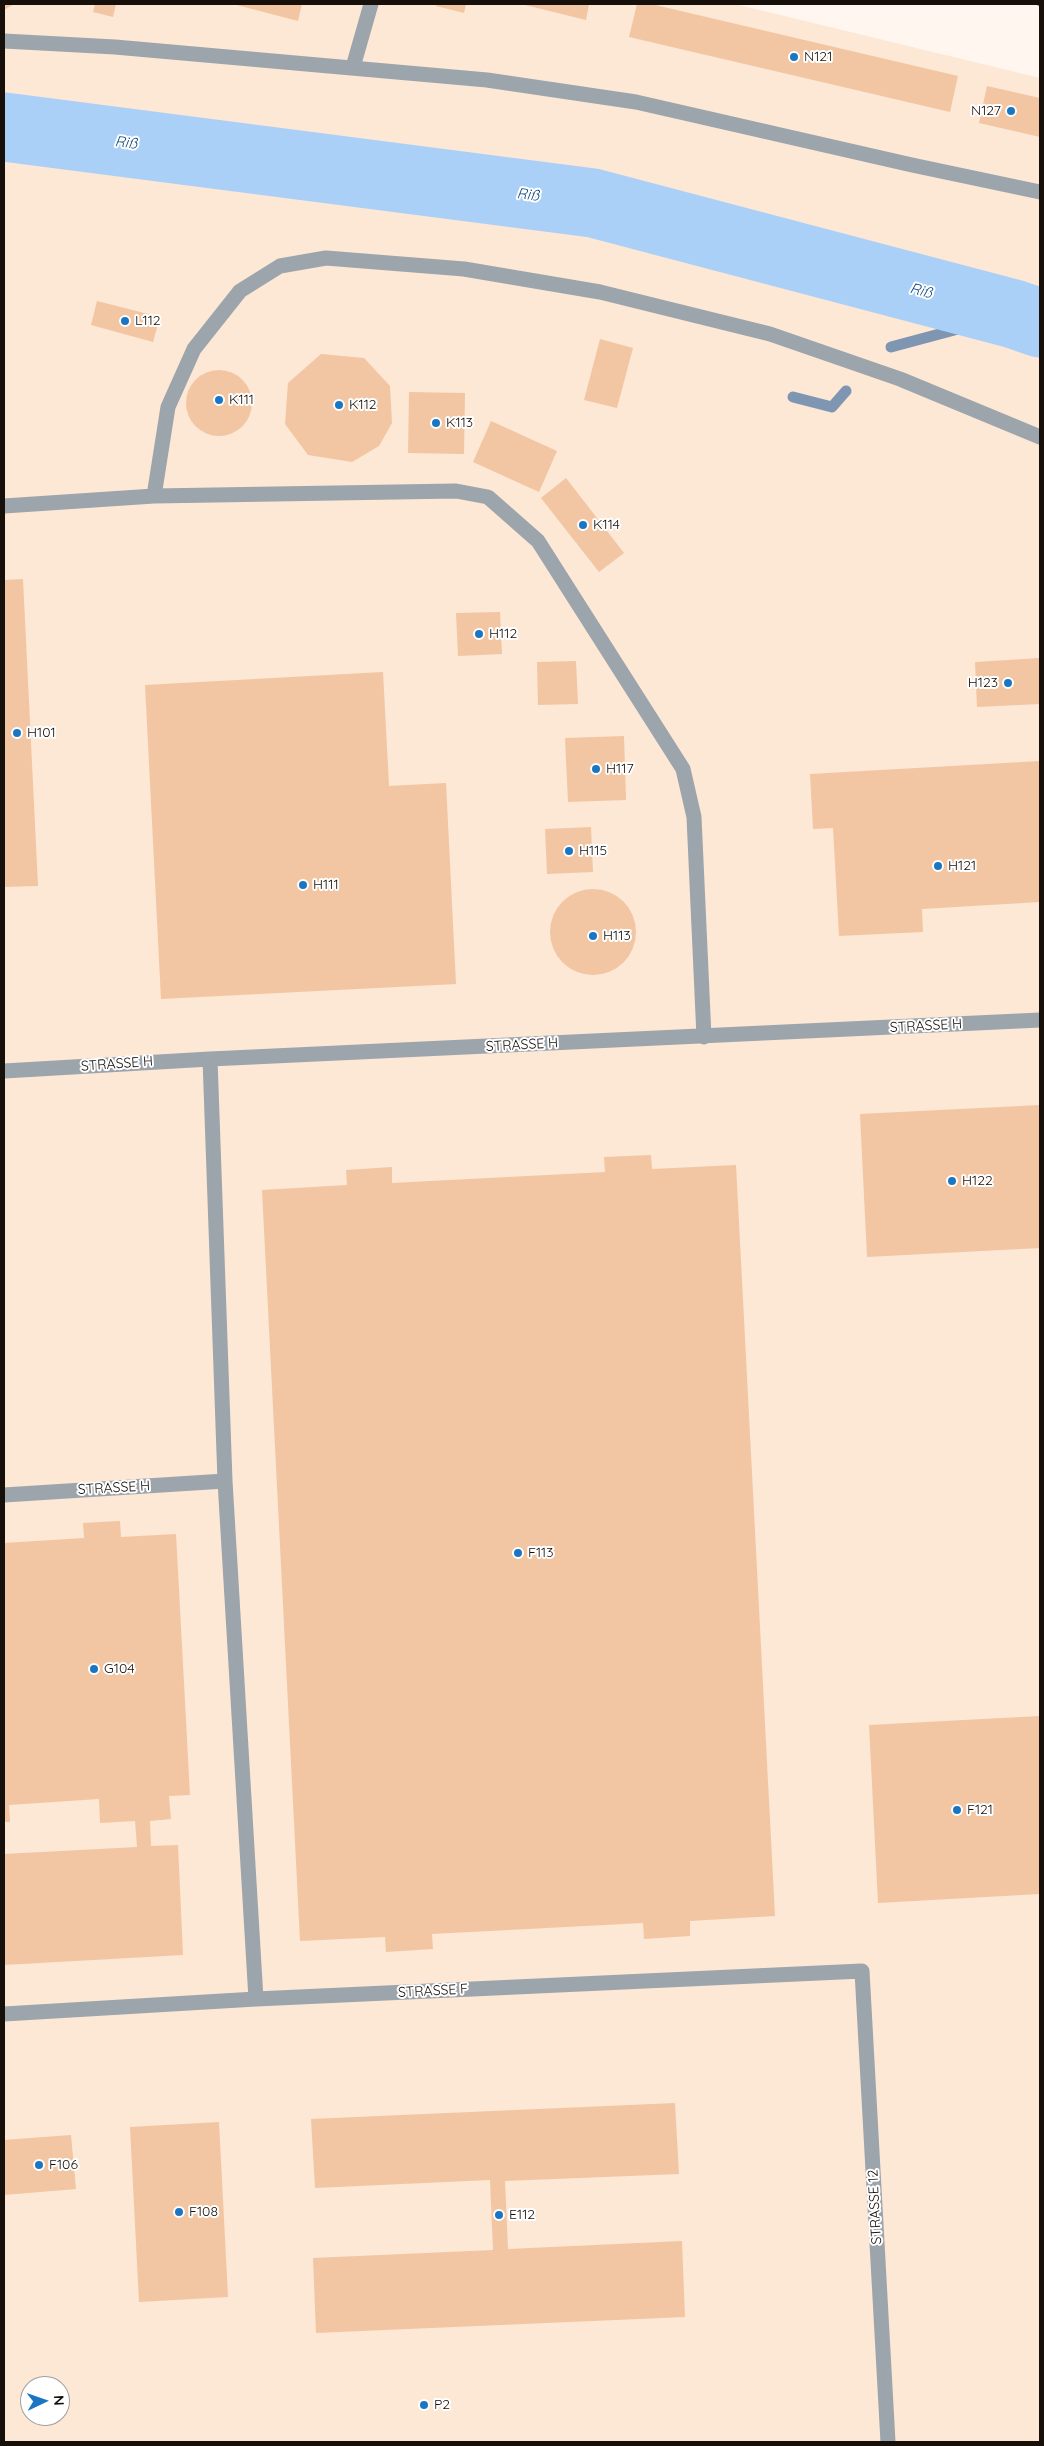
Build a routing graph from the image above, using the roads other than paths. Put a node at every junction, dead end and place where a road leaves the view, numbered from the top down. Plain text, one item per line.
1 (371, 4) edge
2 (4, 41) edge
3 (353, 67) junction
4 (1040, 192) edge
5 (1040, 437) edge
6 (154, 496) junction
7 (4, 506) edge
8 (1040, 1020) edge
9 (704, 1037) junction
10 (210, 1058) junction
11 (4, 1071) edge
12 (225, 1481) junction
13 (4, 1494) edge
14 (862, 1971) joint
15 (256, 1999) junction
16 (4, 2014) edge
17 (888, 2442) edge

1 - 3 lane
2 - 3 lane
3 - 4 lane
5 - 6 lane
6 - 7 lane
6 - 9 lane
8 - 9 lane, STRASSE H
9 - 10 lane, STRASSE H
10 - 11 lane, STRASSE H
10 - 12 lane
12 - 13 lane, STRASSE H
12 - 15 lane
14 - 15 lane, STRASSE F
14 - 17 lane, STRASSE 12
15 - 16 lane, STRASSE F

